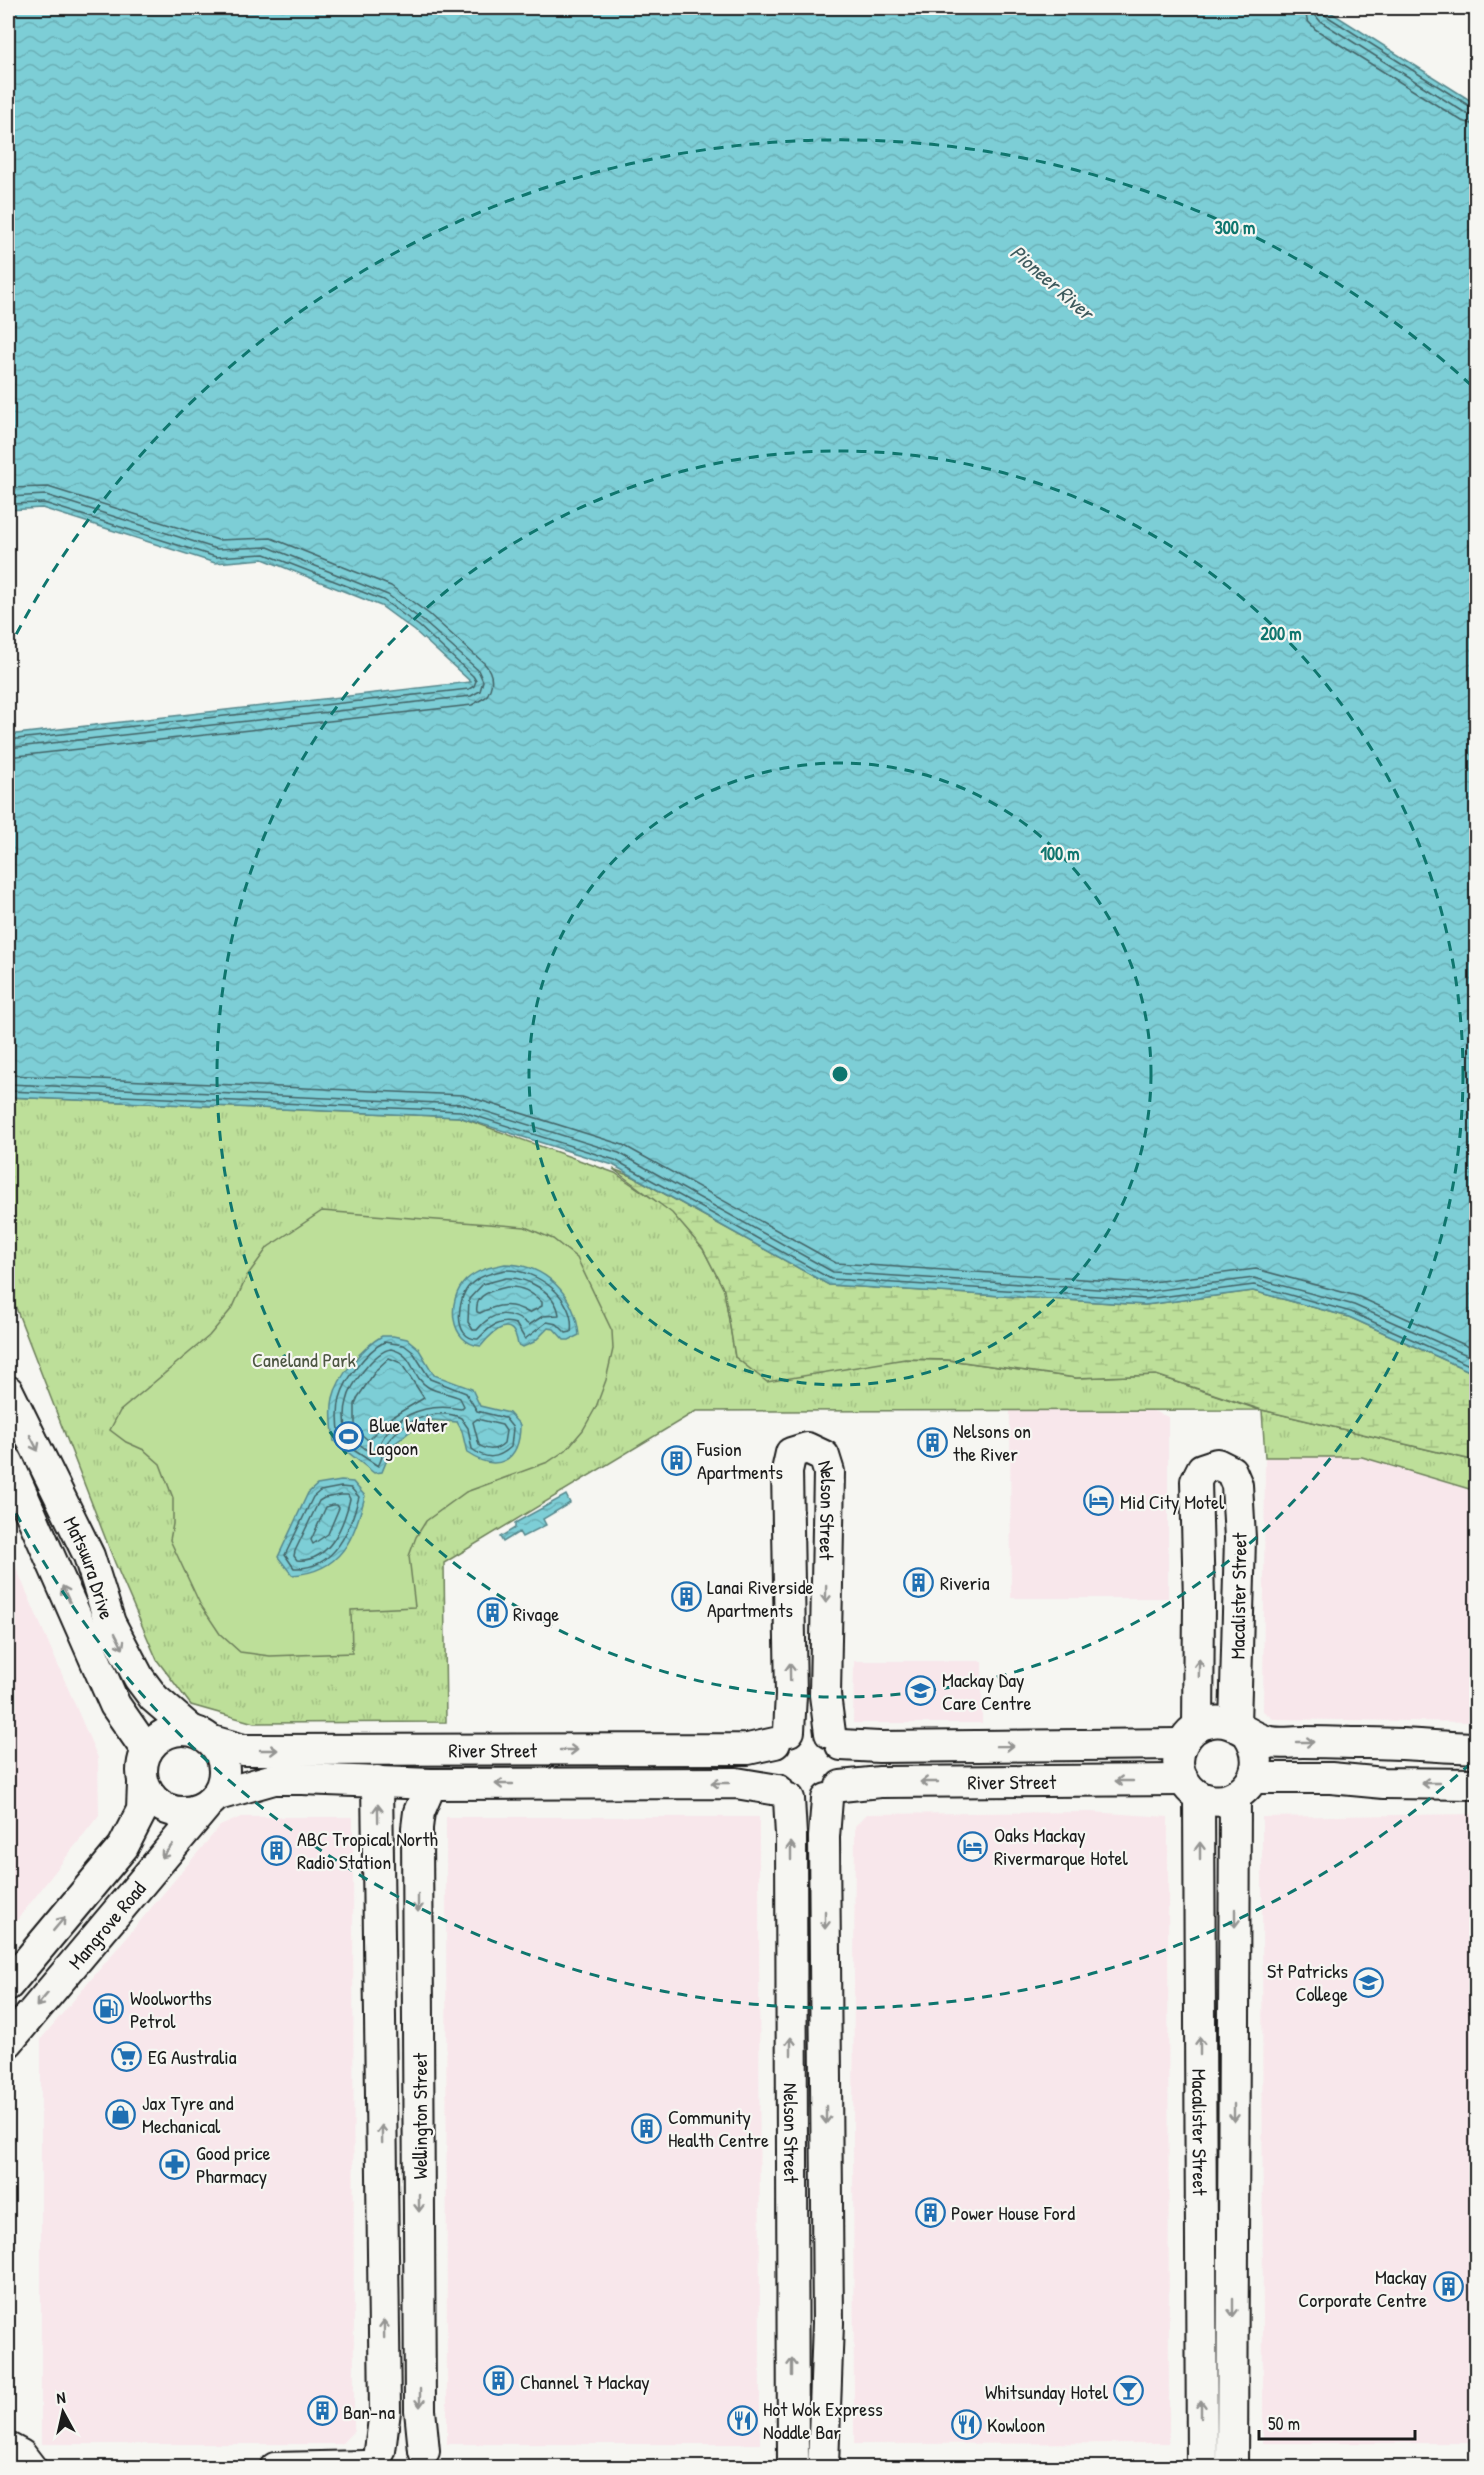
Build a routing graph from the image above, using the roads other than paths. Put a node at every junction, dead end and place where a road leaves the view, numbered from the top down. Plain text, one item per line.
1 (8, 1391) edge
2 (8, 1462) edge
3 (1199, 1601) junction
4 (1237, 1603) junction
5 (1242, 1729) junction
6 (1190, 1735) junction
7 (202, 1736) junction
8 (782, 1737) junction
9 (836, 1739) junction
10 (1476, 1748) edge
11 (147, 1751) junction
12 (377, 1781) junction
13 (143, 1784) junction
14 (431, 1784) junction
15 (1476, 1784) edge
16 (1245, 1787) junction
17 (1191, 1788) junction
18 (834, 1792) junction
19 (783, 1794) junction
20 (211, 1801) junction
21 (8, 1985) edge
22 (8, 2042) edge
23 (431, 2459) edge
24 (370, 2461) edge
25 (824, 2467) edge
26 (1202, 2467) edge
27 (1232, 2467) edge
28 (275, 2468) edge
29 (793, 2468) edge

1 -> 7 street, Matsuura Drive
11 -> 2 street, Matsuura Drive
3 - 4 street
3 - 4 street, Macalister Street
6 -> 3 street, Macalister Street
4 - 5 street, Macalister Street
5 - 6 street
5 -> 10 street
5 - 16 street
9 -> 6 street, River Street
6 - 17 street
7 -> 8 street, River Street
7 - 11 street
7 - 20 street
8 - 9 street
8 -> 9 street, Nelson Street
8 - 19 street
9 - 18 street
11 - 13 street
12 - 14 street, River Street
12 - 20 street, River Street
24 -> 12 street, Wellington Street
13 - 20 street
21 -> 13 street, Mangrove Road
19 -> 14 street, River Street
14 -> 23 street, Wellington Street
15 -> 16 street
16 - 17 street
16 -> 27 street, Macalister Street
17 -> 18 street, River Street
26 -> 17 street, Macalister Street
18 - 19 street
18 -> 25 street, Nelson Street
29 -> 19 street, Nelson Street
20 -> 22 street, Mangrove Road
23 - 24 street
24 - 28 street
25 - 29 street
26 - 27 street

